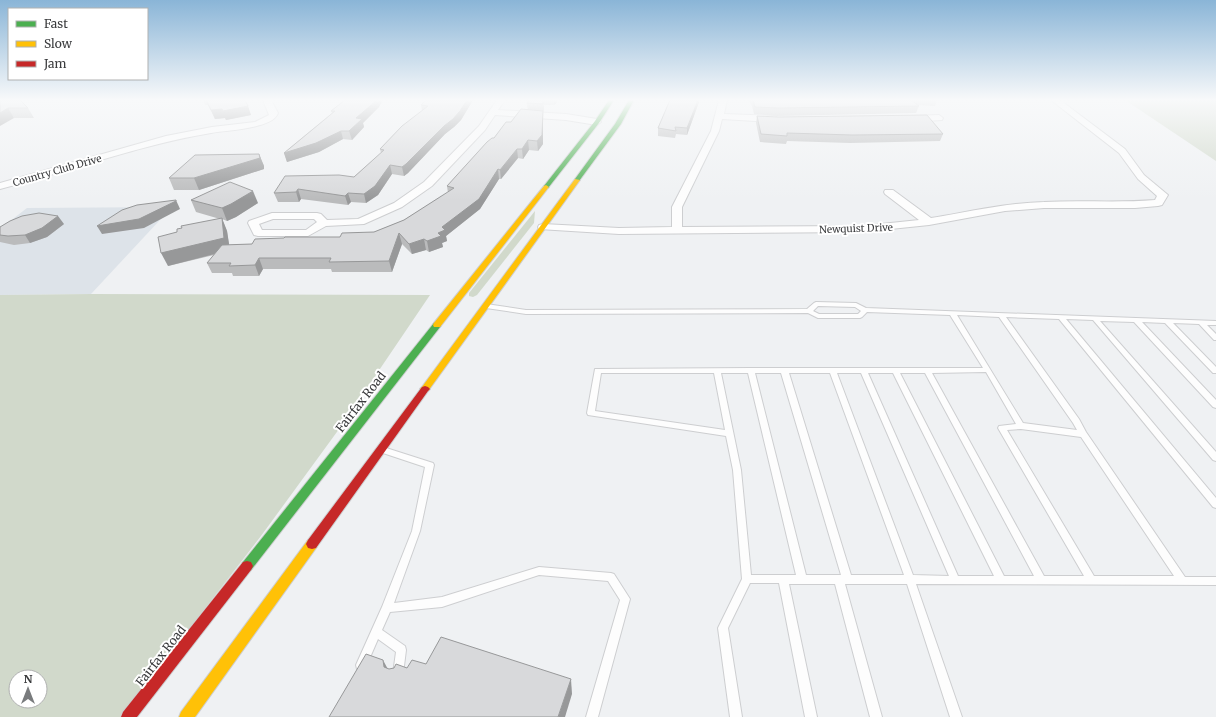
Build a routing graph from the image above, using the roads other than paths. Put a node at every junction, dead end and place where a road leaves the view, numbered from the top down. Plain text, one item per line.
1 (193, 133) edge
2 (477, 133) edge
3 (588, 133) edge
4 (596, 133) edge
5 (611, 133) edge
6 (714, 133) edge
7 (1099, 133) edge
8 (564, 165) junction
9 (580, 176) junction
10 (0, 186) edge
11 (889, 192) dead end
12 (539, 221) junction
13 (929, 222) junction
14 (324, 223) junction
15 (677, 230) junction
16 (498, 248) junction
17 (475, 287) dead end
18 (484, 303) junction
19 (865, 310) junction
20 (809, 311) junction
21 (953, 314) junction
22 (1001, 315) junction
23 (1061, 318) junction
24 (1095, 319) junction
25 (1136, 320) junction
26 (1167, 321) junction
27 (1200, 322) junction
28 (1216, 323) edge
29 (1216, 338) edge
30 (751, 370) junction
31 (784, 370) junction
32 (832, 370) junction
33 (863, 370) junction
34 (895, 370) junction
35 (927, 370) junction
36 (988, 370) junction
37 (717, 371) junction
38 (1216, 371) edge
39 (1216, 406) edge
40 (1021, 426) junction
41 (730, 434) junction
42 (1083, 434) junction
43 (381, 450) junction
44 (1216, 458) edge
45 (1216, 504) edge
46 (747, 579) junction
47 (783, 579) junction
48 (802, 579) junction
49 (843, 579) junction
50 (910, 579) junction
51 (955, 579) junction
52 (1001, 580) junction
53 (1041, 580) junction
54 (1092, 581) junction
55 (1183, 581) junction
56 (1216, 581) edge
57 (387, 608) junction
58 (376, 631) junction
59 (356, 674) edge
60 (397, 678) edge
61 (128, 717) edge
62 (186, 717) edge
63 (592, 717) edge
64 (736, 717) edge
65 (810, 717) edge
66 (876, 717) edge
67 (956, 717) edge

1 - 10 street, Country Club Drive
2 - 14 street
3 - 8 main road, Fairfax Road
4 - 9 main road
5 - 9 main road
6 - 15 street
7 - 13 street, Newquist Drive
8 - 12 main road
8 - 16 main road, Fairfax Road
9 - 12 main road
11 - 13 street
12 - 15 street, Newquist Drive
12 - 18 main road
13 - 15 street, Newquist Drive
14 - 14 street
16 - 17 main road
16 - 61 main road, Fairfax Road
18 - 20 lane
18 - 43 main road
19 - 20 lane
19 - 20 lane
19 - 21 lane
21 - 22 lane
21 - 36 lane
22 - 23 lane
22 - 42 lane
23 - 24 lane
23 - 45 lane
24 - 25 lane
24 - 44 lane
25 - 26 lane
25 - 39 lane
26 - 27 lane
26 - 38 lane
27 - 28 lane
27 - 29 lane
30 - 31 lane
30 - 37 lane
30 - 48 lane
31 - 32 lane
31 - 49 lane
32 - 33 lane
32 - 50 lane
33 - 34 lane
33 - 51 lane
34 - 35 lane
34 - 52 lane
35 - 36 lane
35 - 53 lane
36 - 40 lane
37 - 41 lane
37 - 41 lane
40 - 42 lane
40 - 54 lane
41 - 46 lane
42 - 55 lane
43 - 57 lane
43 - 62 main road
46 - 47 lane
46 - 64 lane
47 - 48 lane
47 - 65 lane
48 - 49 lane
49 - 50 lane
49 - 66 lane
50 - 51 lane
50 - 67 lane
51 - 52 lane
52 - 53 lane
53 - 54 lane
54 - 55 lane
55 - 56 lane
57 - 58 lane
57 - 63 lane
58 - 59 lane
58 - 60 lane

